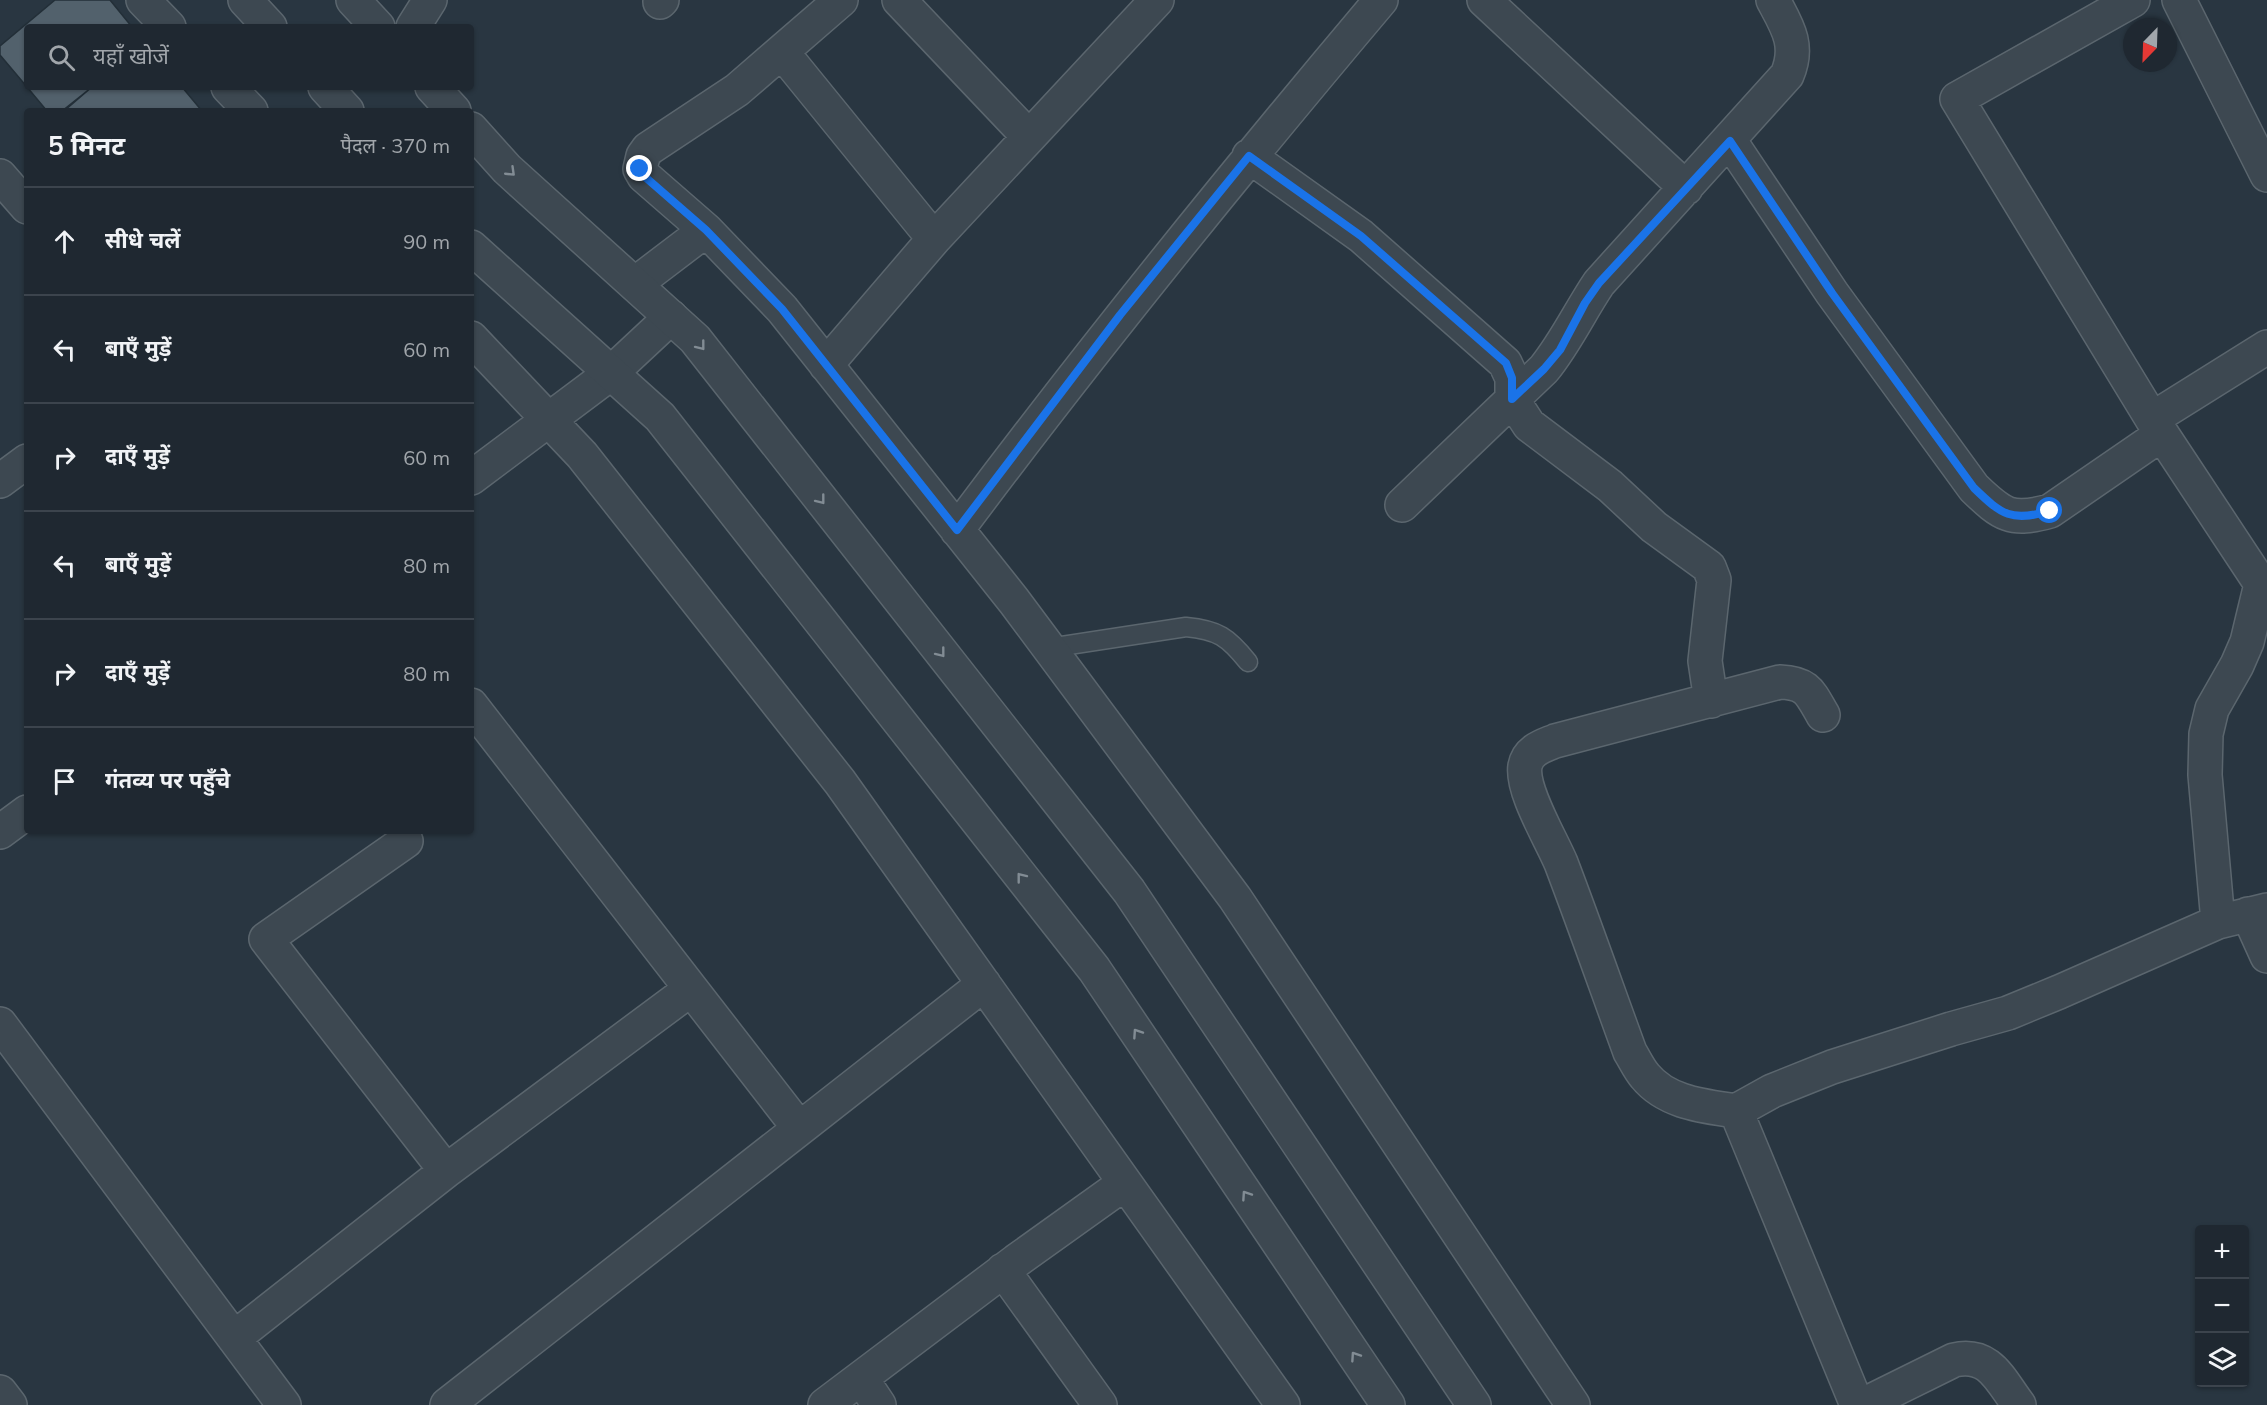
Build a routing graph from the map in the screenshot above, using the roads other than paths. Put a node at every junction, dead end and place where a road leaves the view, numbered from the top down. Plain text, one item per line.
1 (143, 0) edge
2 (245, 0) edge
3 (353, 0) edge
4 (430, 0) edge
5 (841, 0) edge
6 (899, 0) edge
7 (1157, 0) edge
8 (1381, 0) edge
9 (1484, 0) edge
10 (2133, 0) edge
11 (2179, 0) edge
12 (1780, 2) edge
13 (166, 24) edge
14 (267, 24) edge
15 (375, 24) edge
16 (415, 24) edge
17 (782, 52) junction
18 (231, 90) edge
19 (328, 90) edge
20 (435, 90) edge
21 (248, 108) edge
22 (344, 108) edge
23 (451, 108) edge
24 (474, 132) edge
25 (1029, 137) junction
26 (1730, 141) junction
27 (1249, 156) junction
28 (2267, 175) edge
29 (1686, 188) junction
30 (706, 230) junction
31 (934, 239) junction
32 (474, 250) edge
33 (635, 284) junction
34 (671, 317) junction
35 (474, 341) edge
36 (2267, 347) edge
37 (826, 365) junction
38 (611, 373) junction
39 (1512, 399) junction
40 (549, 419) junction
41 (2157, 426) junction
42 (24, 463) edge
43 (474, 476) edge
44 (0, 481) edge
45 (1402, 505) dead end
46 (957, 530) junction
47 (2264, 583) edge
48 (1049, 648) junction
49 (1248, 662) dead end
50 (1711, 701) junction
51 (474, 709) edge
52 (1823, 715) dead end
53 (24, 814) edge
54 (0, 832) edge
55 (406, 841) dead end
56 (2244, 915) edge
57 (2267, 956) edge
58 (984, 984) junction
59 (691, 989) junction
60 (0, 1024) edge
61 (1736, 1111) junction
62 (799, 1128) junction
63 (446, 1171) junction
64 (1125, 1183) junction
65 (1003, 1270) junction
66 (234, 1338) junction
67 (861, 1378) junction
68 (0, 1392) edge
69 (10, 1405) edge
70 (284, 1405) edge
71 (447, 1405) edge
72 (825, 1405) edge
73 (879, 1405) edge
74 (1100, 1405) edge
75 (1283, 1405) edge
76 (1388, 1405) edge
77 (1474, 1405) edge
78 (1573, 1405) edge
79 (1857, 1405) edge
80 (1863, 1405) edge
81 (2019, 1405) edge

1 - 13 street
2 - 14 street
3 - 15 street
4 - 16 street
5 - 17 street
6 - 25 street
7 - 25 street
8 - 27 street
9 - 29 street
10 - 41 street
11 - 28 street
12 - 26 street
17 - 30 street
17 - 31 street
18 - 21 street
19 - 22 street
20 - 23 street
24 -> 33 street
25 - 31 street
26 - 29 street
26 - 41 street
27 - 39 street
27 - 46 street
29 - 39 street
30 - 33 street
30 - 37 street
31 - 37 street
32 - 38 street
33 - 34 street
34 - 38 street
34 -> 77 street
35 - 40 street
36 - 41 street
37 - 46 street
38 - 40 street
76 -> 38 street
39 - 45 street
39 - 50 street
40 - 43 street
40 - 58 street
41 - 47 street
42 - 44 street
46 - 48 street
47 - 56 street
48 - 49 lane
48 - 78 street
50 - 52 street
50 - 61 street
51 - 59 street
53 - 54 street
55 - 63 street
56 - 57 street
56 - 61 street
58 - 62 street
58 - 64 street
59 - 62 street
59 - 63 street
60 - 66 street
61 - 79 street
62 - 71 street
63 - 66 street
64 - 65 street
64 - 75 street
65 - 67 street
65 - 74 street
66 - 70 street
67 - 72 street
67 - 73 street
68 - 69 street
80 - 81 street

